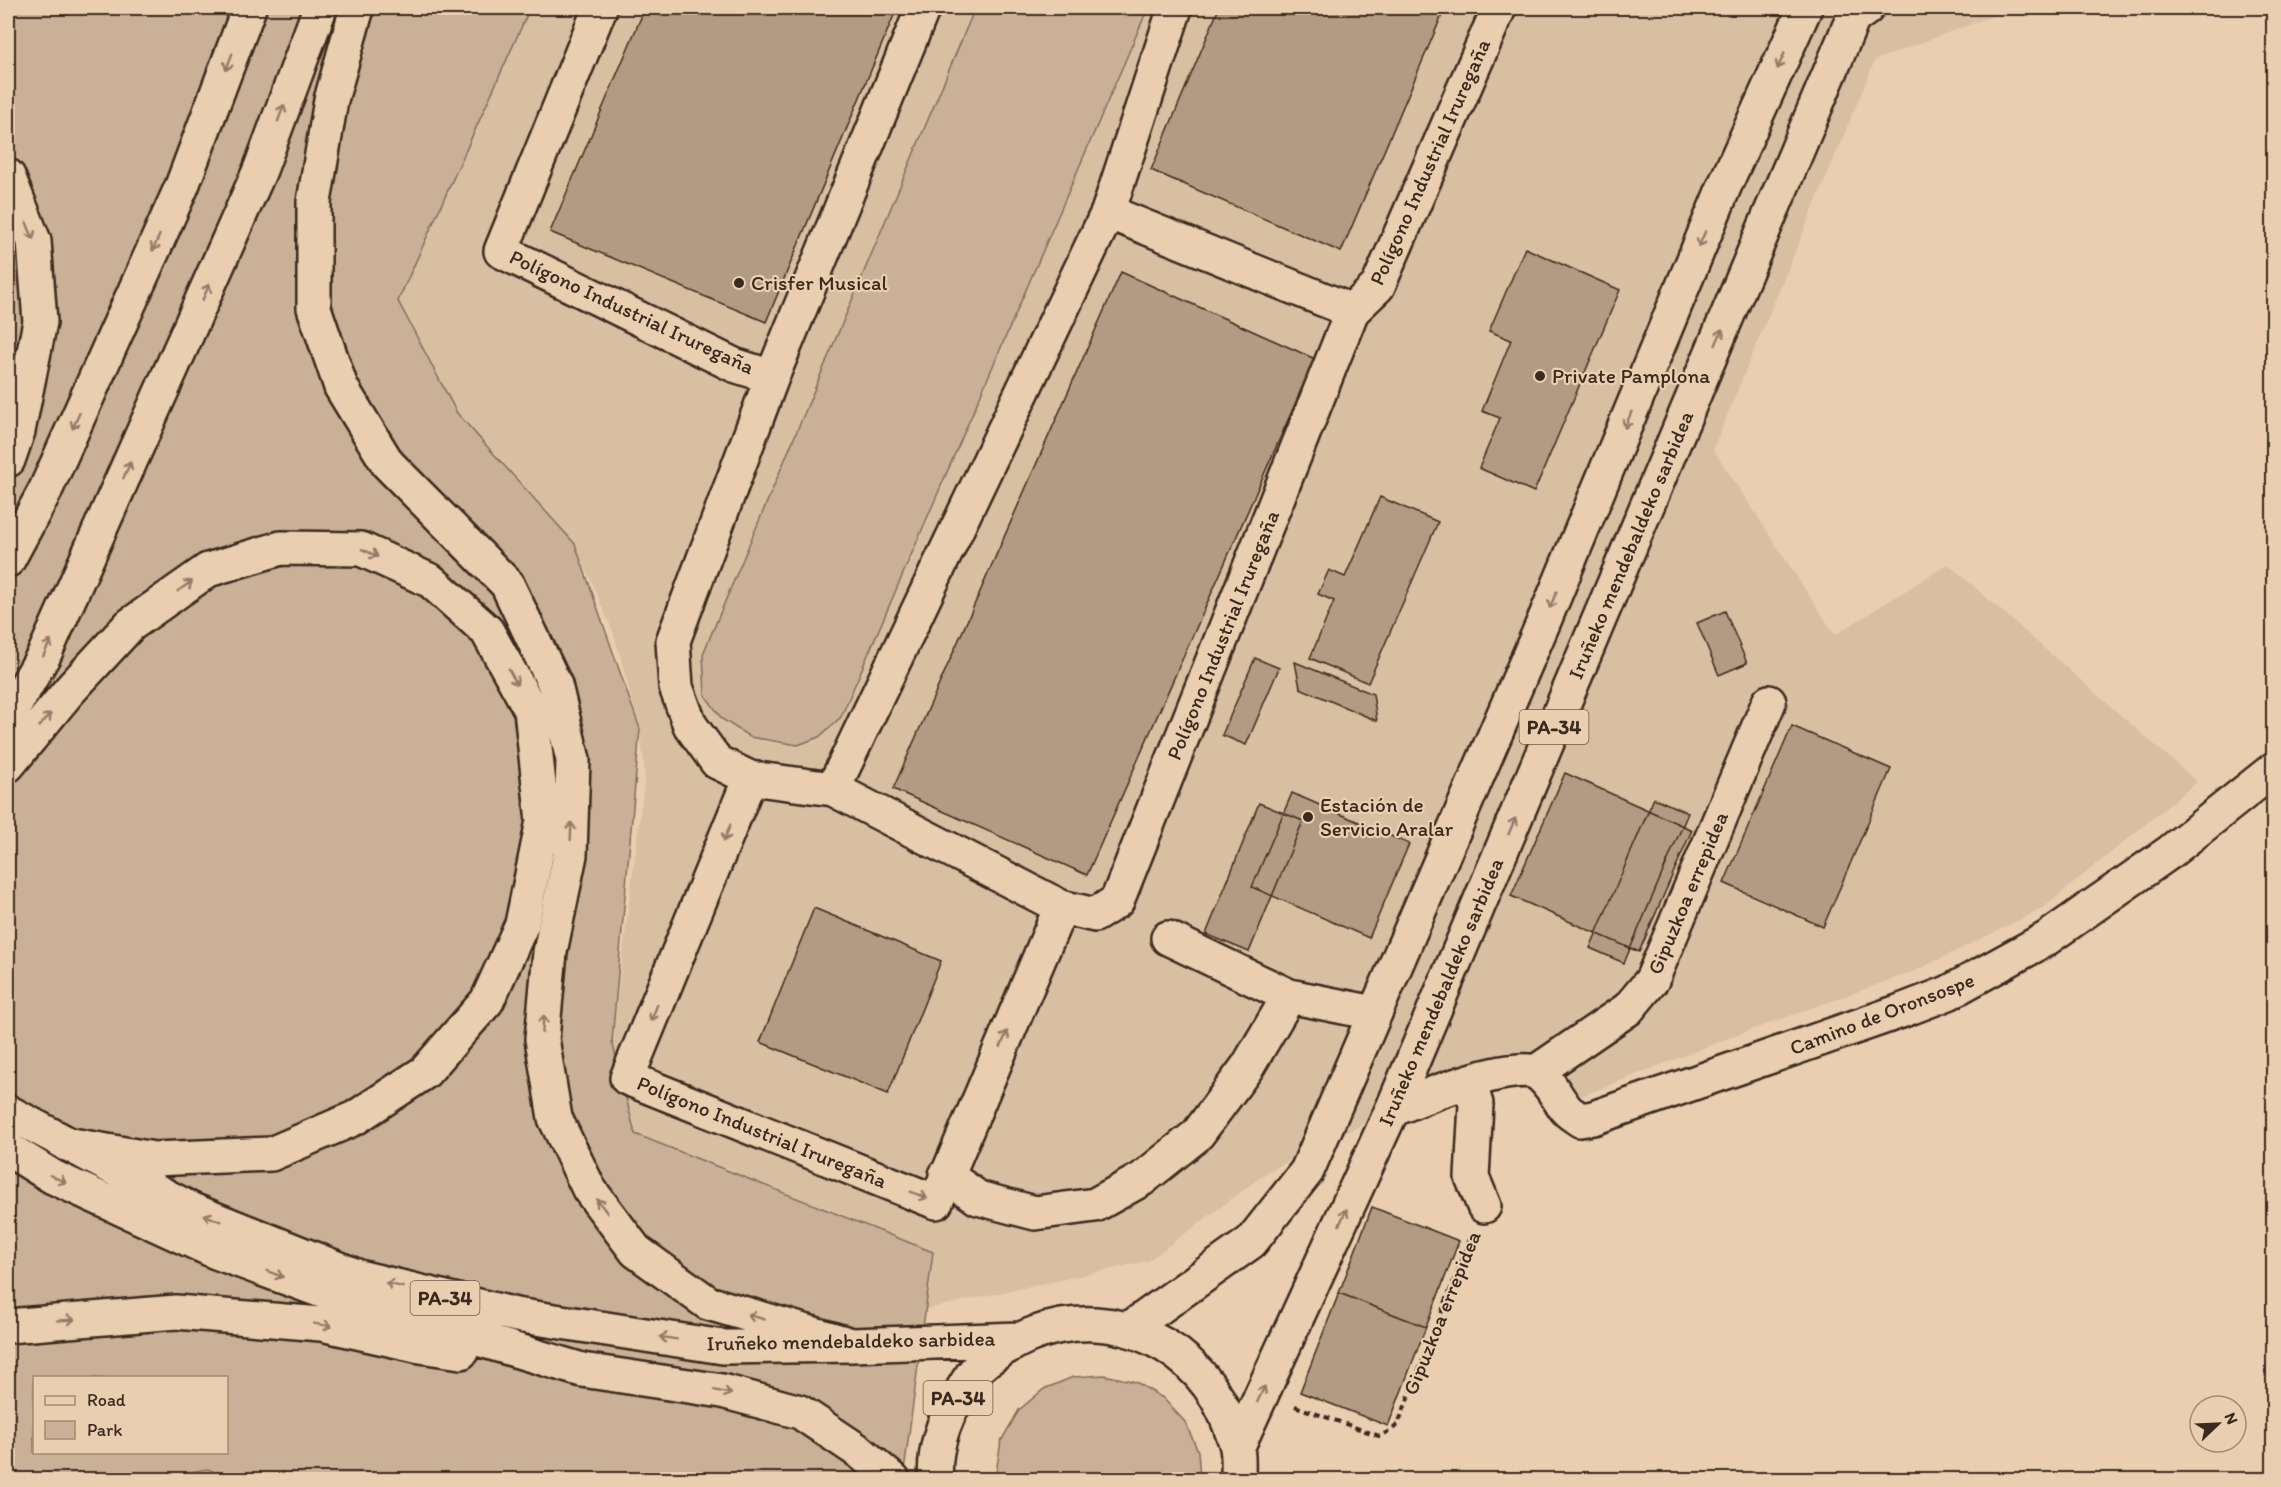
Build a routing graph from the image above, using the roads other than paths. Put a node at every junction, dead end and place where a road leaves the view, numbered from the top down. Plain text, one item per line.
1 (249, 8) edge
2 (320, 8) edge
3 (357, 8) edge
4 (600, 8) edge
5 (923, 8) edge
6 (1175, 8) edge
7 (1499, 8) edge
8 (1804, 8) edge
9 (1867, 8) edge
10 (8, 177) edge
11 (1108, 212) junction
12 (1352, 311) junction
13 (772, 377) junction
14 (8, 460) edge
15 (8, 560) edge
16 (1769, 702) dead end
17 (8, 717) edge
18 (8, 765) edge
19 (2274, 769) edge
20 (750, 778) junction
21 (833, 789) junction
22 (1061, 907) junction
23 (1168, 938) dead end
24 (1289, 996) junction
25 (1374, 1014) junction
26 (1536, 1072) junction
27 (1469, 1082) junction
28 (1392, 1110) junction
29 (8, 1112) edge
30 (66, 1144) junction
31 (8, 1149) edge
32 (946, 1174) junction
33 (1484, 1206) road end
34 (8, 1326) edge
35 (1129, 1329) junction
36 (1019, 1339) junction
37 (852, 1345) junction
38 (582, 1370) junction
39 (1237, 1448) junction
40 (893, 1479) edge
41 (936, 1479) edge
42 (1238, 1479) edge

1 -> 15 main road
17 -> 2 main road
37 -> 3 main road
4 - 13 main road, Polígono Industrial Iruregaña
5 - 13 main road, Polígono Industrial Iruregaña
6 - 11 main road
7 - 12 main road, Polígono Industrial Iruregaña
8 -> 25 main road, PA-34
28 -> 9 main road, Iruñeko mendebaldeko sarbidea / PA-34
10 -> 14 main road
11 - 12 main road
11 - 21 main road
12 - 22 main road, Polígono Industrial Iruregaña
13 - 20 main road, Polígono Industrial Iruregaña
16 - 26 main road, Gipuzkoa errepidea
18 -> 30 main road
19 - 26 main road, Camino de Oronsospe
20 - 21 main road, Polígono Industrial Iruregaña
20 -> 32 main road, Polígono Industrial Iruregaña
21 - 22 main road, Polígono Industrial Iruregaña
32 -> 22 main road, Polígono Industrial Iruregaña
23 - 24 main road
24 - 25 main road
24 - 32 main road
25 - 35 main road, PA-34
26 - 27 main road
27 - 28 main road
27 - 33 main road, Gipuzkoa errepidea
39 -> 28 main road, Iruñeko mendebaldeko sarbidea / PA-34
29 - 30 main road, Iruñeko mendebaldeko sarbidea / PA-34
37 -> 30 main road, Iruñeko mendebaldeko sarbidea / PA-34
31 -> 38 main road, PA-34
34 -> 38 main road
35 - 36 main road, PA-34
35 - 39 main road, PA-34
36 - 37 main road, Iruñeko mendebaldeko sarbidea / PA-34
36 - 41 main road, PA-34
38 -> 40 main road, PA-34
39 - 42 main road, PA-34

